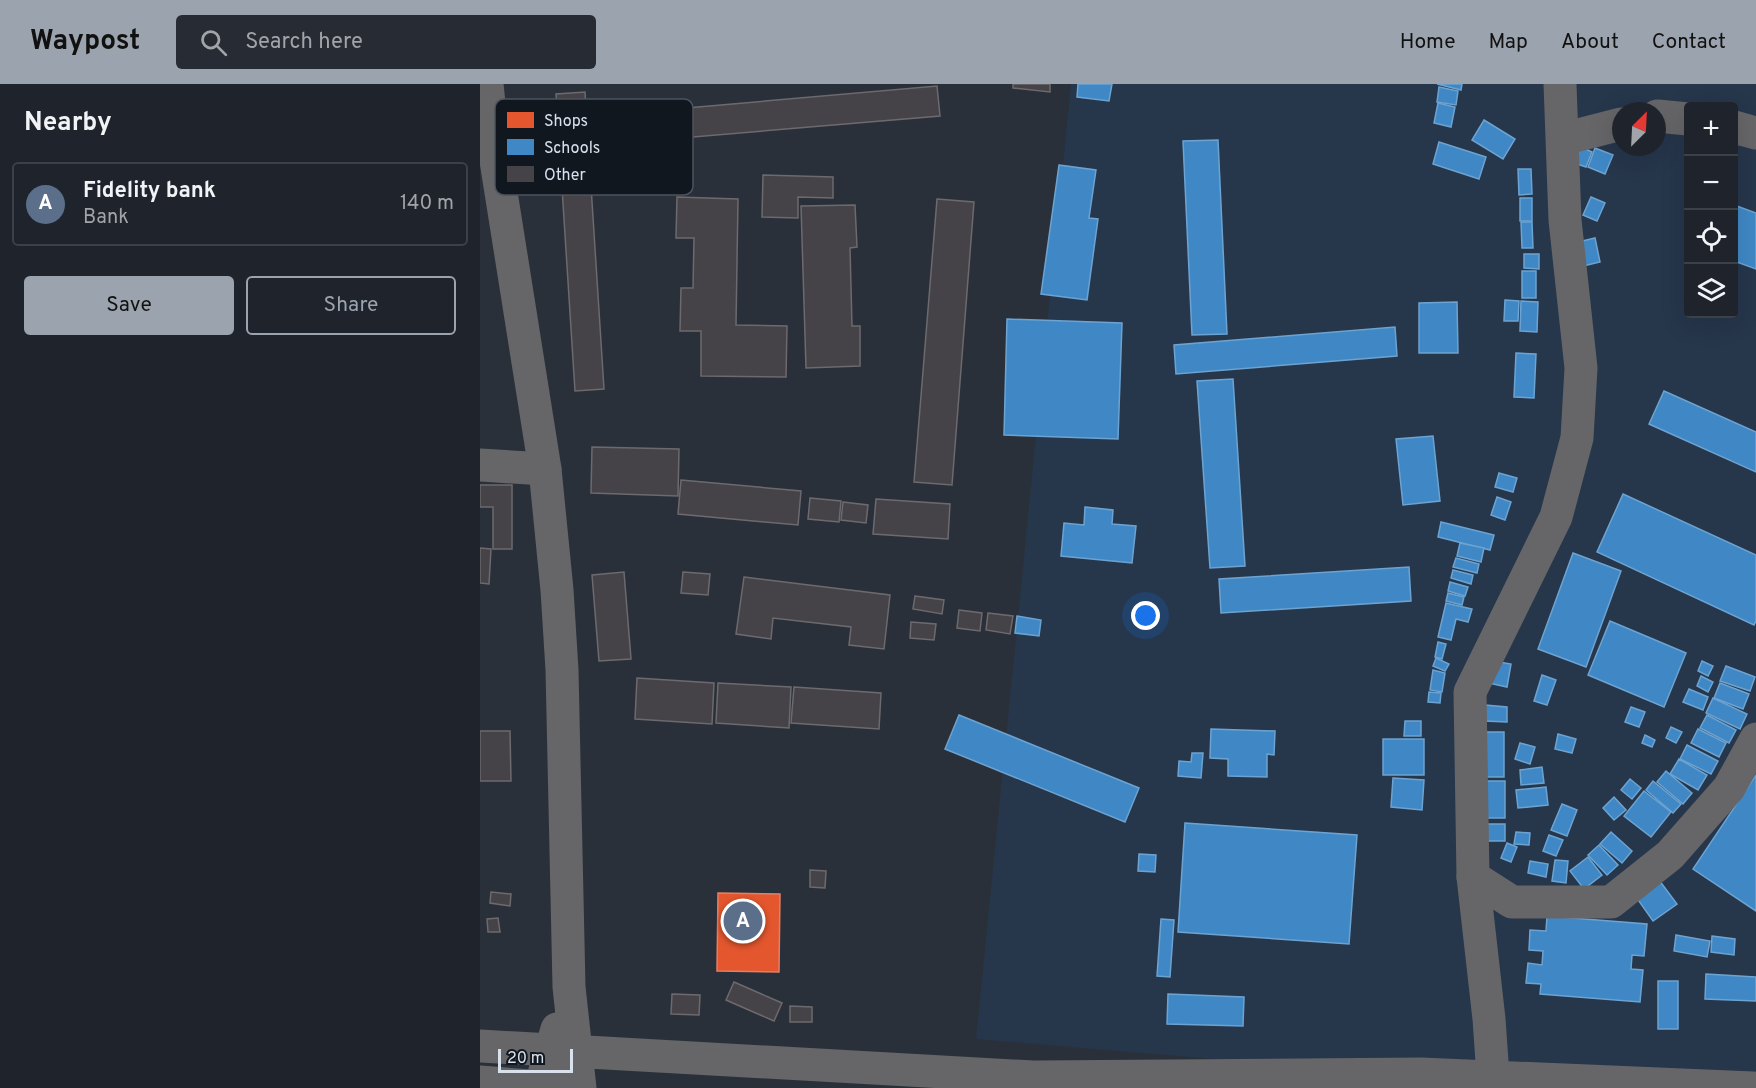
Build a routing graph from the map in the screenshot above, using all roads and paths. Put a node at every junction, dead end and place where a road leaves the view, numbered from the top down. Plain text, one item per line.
1 (488, 84) edge
2 (1560, 84) edge
3 (1666, 117) edge
4 (1684, 119) edge
5 (1612, 126) edge
6 (1738, 129) edge
7 (1756, 133) edge
8 (1563, 139) junction
9 (495, 155) edge
10 (501, 195) edge
11 (480, 465) edge
12 (545, 469) junction
13 (1756, 739) edge
14 (1473, 877) junction
15 (1512, 902) junction
16 (1479, 935) junction
17 (480, 1046) edge
18 (564, 1051) junction
19 (1493, 1076) junction
20 (480, 1082) edge
21 (546, 1087) edge
22 (580, 1088) edge
23 (1753, 1088) edge

1 - 9 street
2 - 8 street
3 - 4 street
5 - 8 street
6 - 7 street
8 - 14 street
10 - 12 street
11 - 12 street
12 - 18 street
13 - 15 street
14 - 15 street
14 - 16 street
15 - 16 street
16 - 19 street
17 - 18 street
18 - 19 street
18 - 21 street
18 - 22 street
19 - 23 street
20 - 21 street

